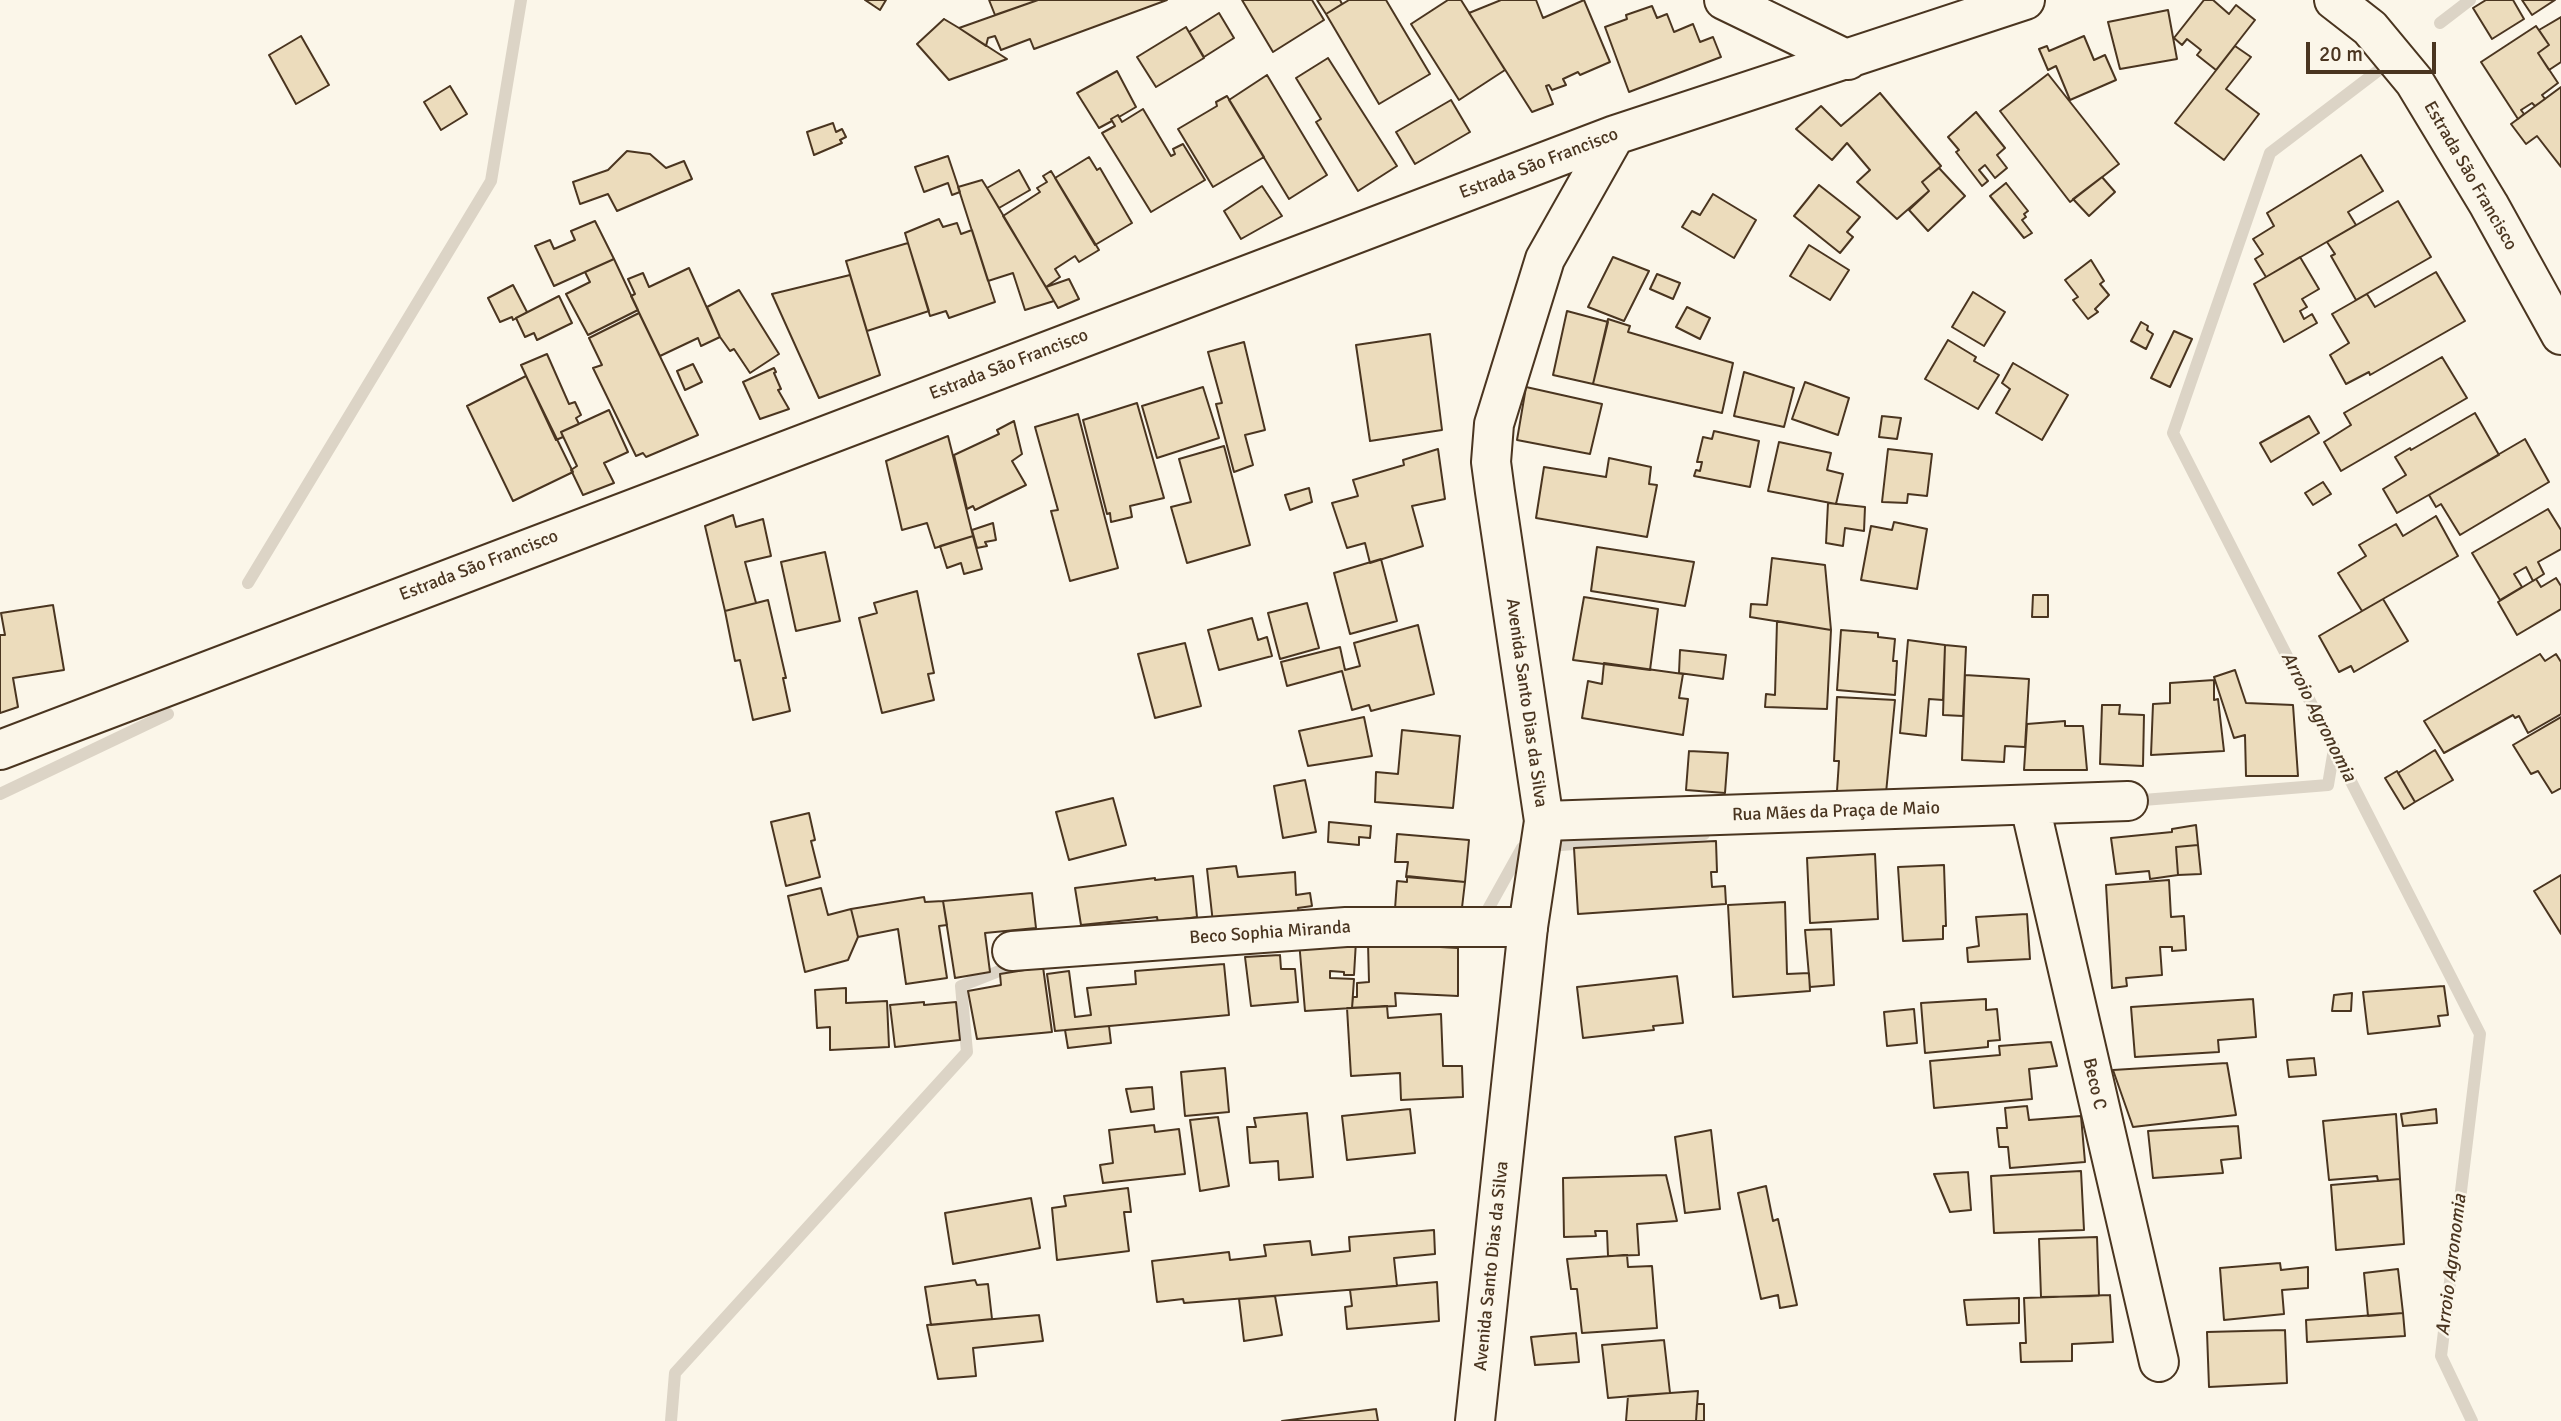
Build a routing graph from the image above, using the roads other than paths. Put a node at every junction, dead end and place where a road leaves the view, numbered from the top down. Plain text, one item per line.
1 (1724, 0) edge
2 (2025, 0) edge
3 (2334, 0) edge
4 (1848, 60) junction
5 (1615, 135) junction
6 (2561, 335) edge
7 (0, 750) edge
8 (2128, 802) dead end
9 (2030, 806) junction
10 (1544, 821) junction
11 (1528, 927) junction
12 (1012, 951) dead end
13 (2159, 1362) dead end
14 (1475, 1421) edge

1 - 4 street
2 - 4 street, Estrada São Francisco
3 - 6 street, Estrada São Francisco
4 - 5 street, Estrada São Francisco
5 - 7 street, Estrada São Francisco
5 - 10 street, Avenida Santo Dias da Silva
8 - 9 street, Rua Mães da Praça de Maio
9 - 10 street, Rua Mães da Praça de Maio
9 - 13 street, Beco C
10 - 11 street, Avenida Santo Dias da Silva
11 - 12 street, Beco Sophia Miranda
11 - 14 street, Avenida Santo Dias da Silva

